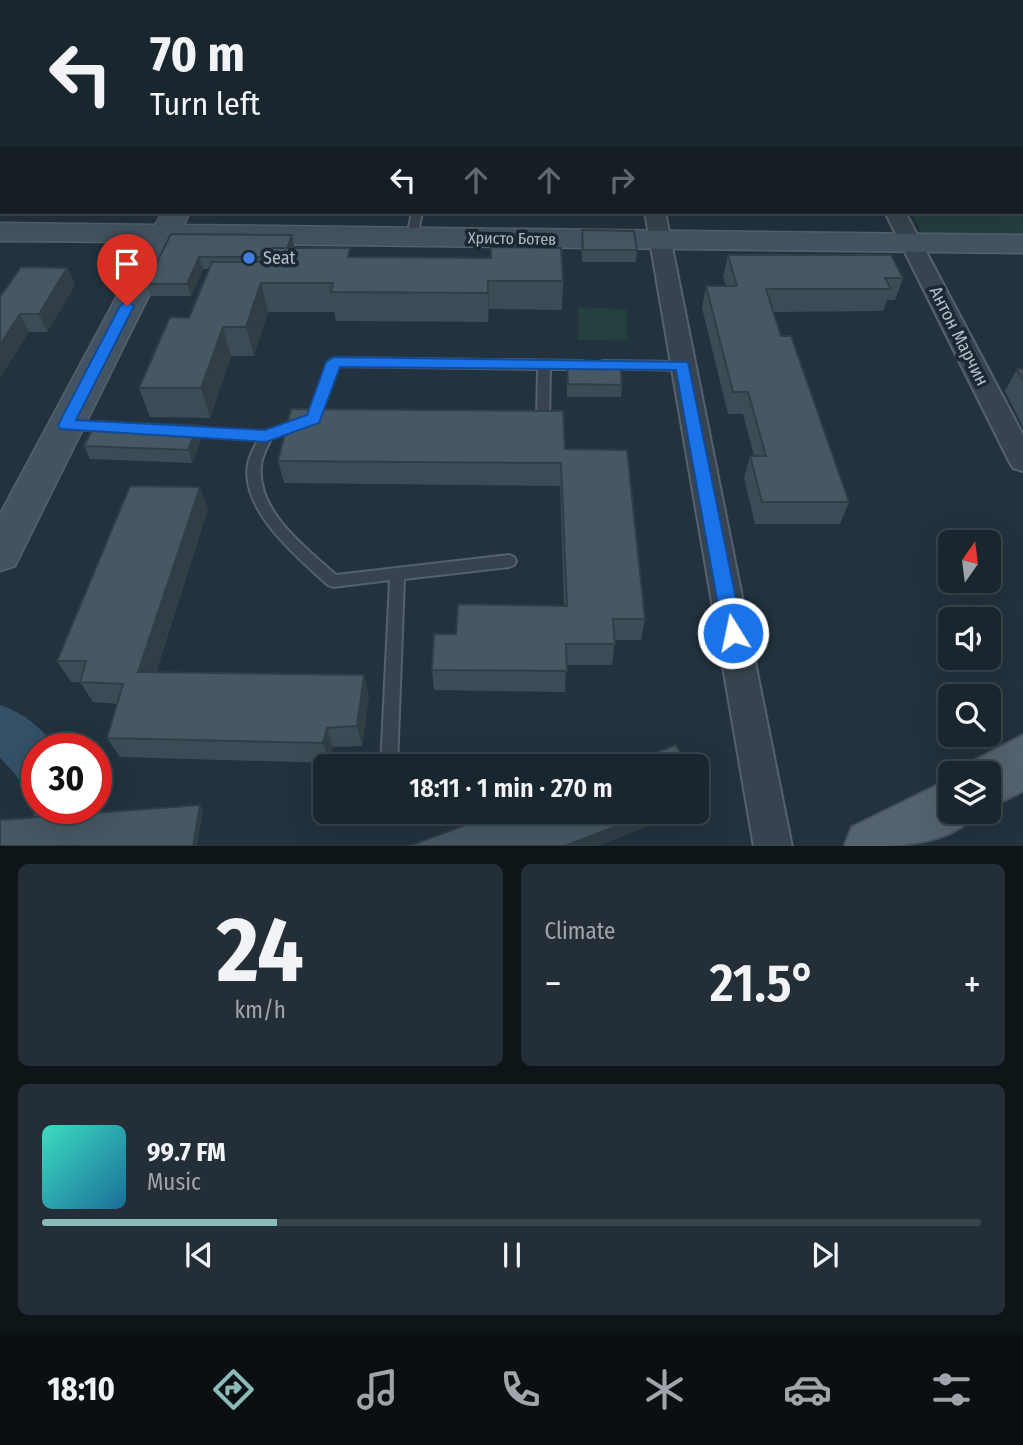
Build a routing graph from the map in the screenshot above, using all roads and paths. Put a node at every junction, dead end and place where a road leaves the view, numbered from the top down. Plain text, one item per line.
1 (896, 214) edge
2 (170, 223) edge
3 (415, 224) edge
4 (657, 226) edge
5 (1, 234) edge
6 (911, 242) junction
7 (1023, 243) edge
8 (544, 365) junction
9 (683, 366) junction
10 (313, 419) junction
11 (327, 419) edge
12 (516, 421) edge
13 (66, 425) junction
14 (119, 428) edge
15 (173, 431) edge
16 (266, 436) junction
17 (1023, 461) edge
18 (0, 554) edge
19 (509, 561) dead end
20 (397, 574) junction
21 (390, 754) edge
22 (1023, 761) edge
23 (1001, 775) edge
24 (938, 812) edge
25 (773, 846) edge
26 (873, 846) edge

1 - 6 street, Антон Марчин
2 - 3 street, Христо Ботев
2 - 5 street, Христо Ботев
2 - 13 street
3 - 4 street, Христо Ботев
4 - 6 street, Христо Ботев
4 - 9 street
6 - 7 street, Христо Ботев
6 - 17 street, Антон Марчин
8 - 9 lane
8 - 10 lane
8 - 12 lane
9 - 25 street
10 - 11 lane
10 - 16 lane
13 - 14 lane
13 - 18 street
15 - 16 lane
16 - 20 lane
19 - 20 lane
20 - 21 lane
22 - 23 main road
24 - 26 main road

